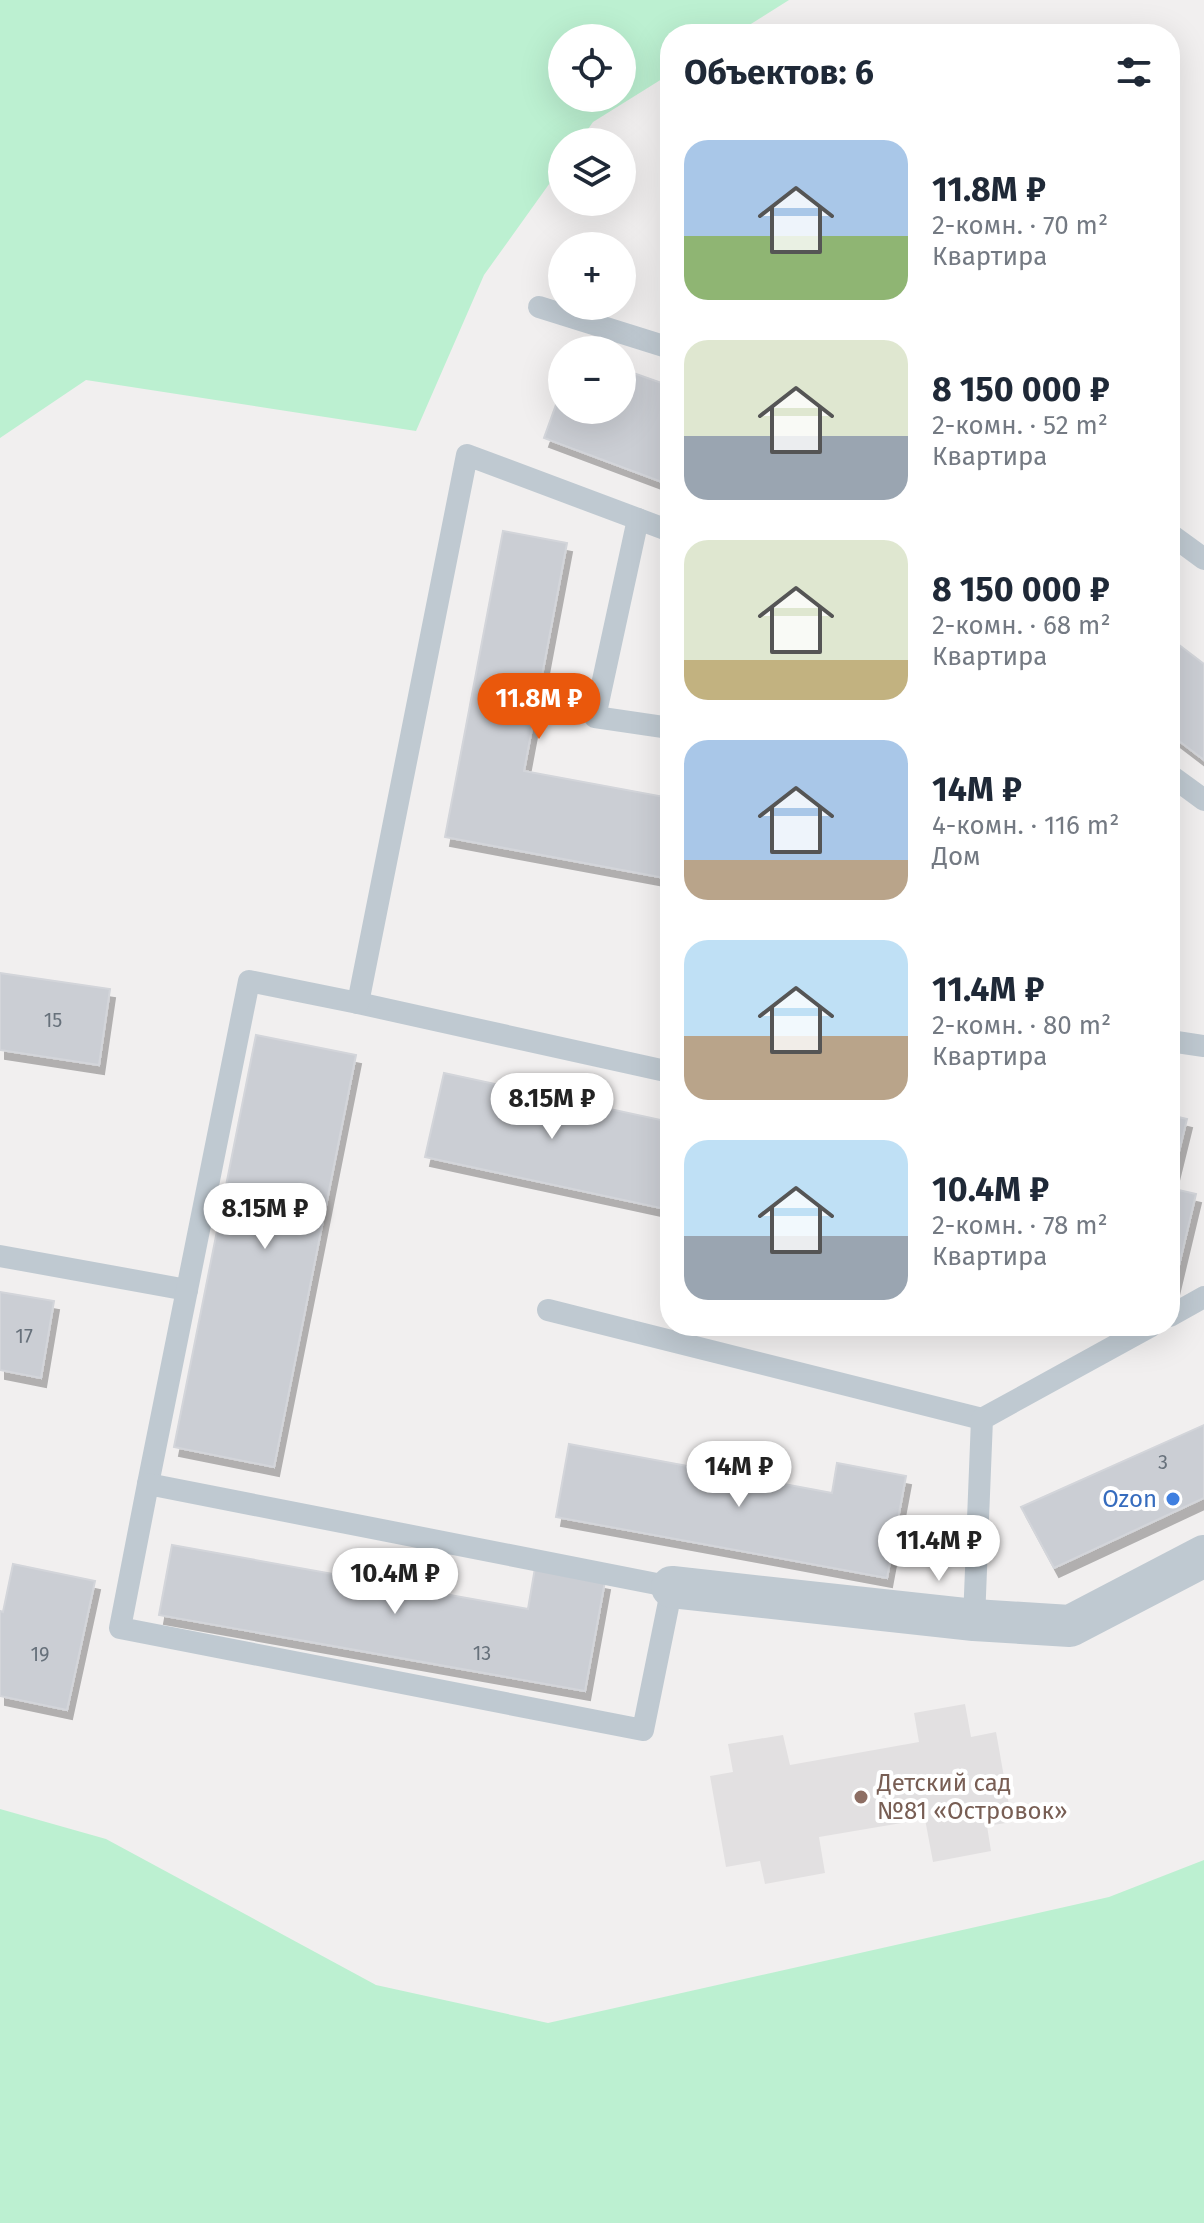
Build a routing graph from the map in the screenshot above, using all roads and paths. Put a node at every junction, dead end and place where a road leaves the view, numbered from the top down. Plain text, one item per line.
1 (539, 307) dead end
2 (660, 345) edge
3 (638, 519) junction
4 (660, 527) edge
5 (1180, 541) edge
6 (1204, 559) edge
7 (660, 727) edge
8 (1180, 782) edge
9 (1204, 800) edge
10 (358, 1003) junction
11 (1180, 1042) edge
12 (1204, 1046) edge
13 (660, 1070) edge
14 (0, 1256) edge
15 (187, 1290) junction
16 (1204, 1297) edge
17 (548, 1310) dead end
18 (1180, 1310) edge
19 (1133, 1336) edge
20 (982, 1419) junction
21 (148, 1484) junction
22 (1204, 1556) edge
23 (672, 1587) junction
24 (974, 1620) junction

1 - 2 lane
3 - 4 lane
3 - 7 lane
3 - 10 lane
5 - 6 lane
8 - 9 lane
10 - 13 lane
10 - 15 lane
11 - 12 lane
14 - 15 lane
15 - 21 lane
16 - 18 lane
17 - 20 lane
19 - 20 lane
20 - 24 lane
21 - 23 lane
21 - 23 lane
22 - 24 street
23 - 24 street

